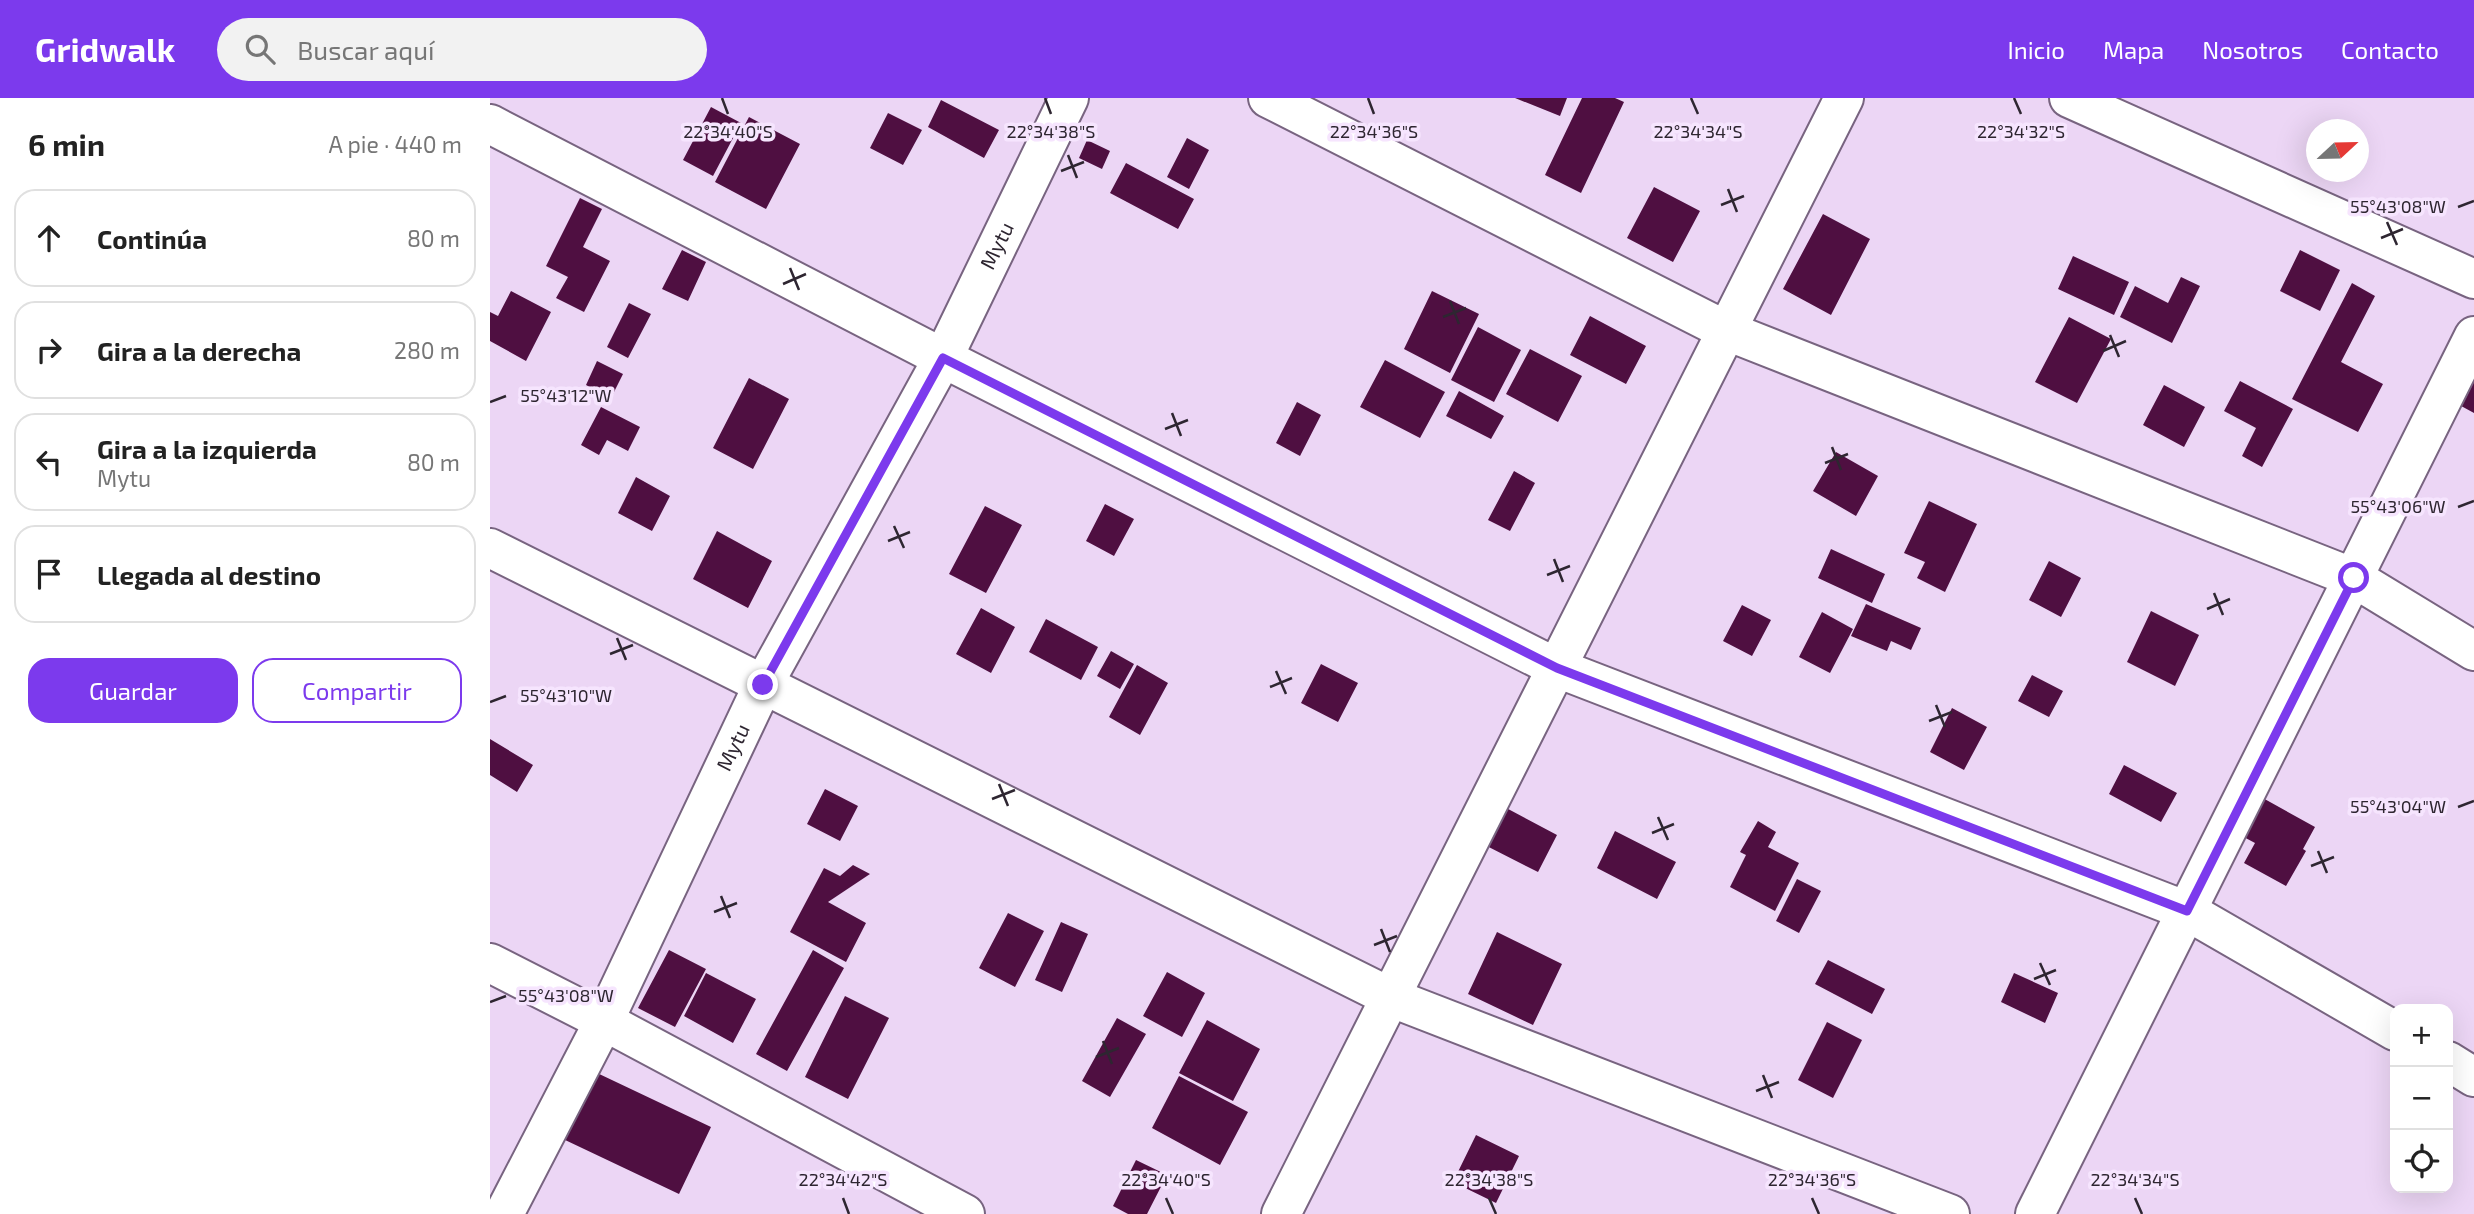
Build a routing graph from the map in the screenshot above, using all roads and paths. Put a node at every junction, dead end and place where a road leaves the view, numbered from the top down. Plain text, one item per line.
1 (1069, 98) edge
2 (1268, 98) edge
3 (1844, 98) edge
4 (2069, 98) edge
5 (490, 124) edge
6 (2474, 279) edge
7 (1727, 331) junction
8 (2474, 336) edge
9 (943, 358) junction
10 (490, 548) edge
11 (2354, 578) junction
12 (2474, 651) edge
13 (1557, 668) junction
14 (763, 685) junction
15 (2187, 911) junction
16 (490, 963) edge
17 (1391, 998) junction
18 (604, 1021) junction
19 (2390, 1028) edge
20 (2453, 1064) edge
21 (2474, 1077) edge
22 (504, 1214) edge
23 (965, 1214) edge
24 (1280, 1214) edge
25 (1950, 1214) edge
26 (2035, 1214) edge

1 - 9 street, Mytu
2 - 7 street
3 - 7 street
4 - 6 street
5 - 9 street
7 - 11 street
7 - 13 street
8 - 11 street
9 - 13 street
9 - 14 street, Mytu
10 - 14 street
11 - 12 street
11 - 15 street
13 - 15 street
13 - 17 street
14 - 17 street
14 - 18 street, Mytu
15 - 19 street
15 - 26 street
16 - 18 street
17 - 24 street
17 - 25 street
18 - 22 street, Mytu
18 - 23 street
20 - 21 street

